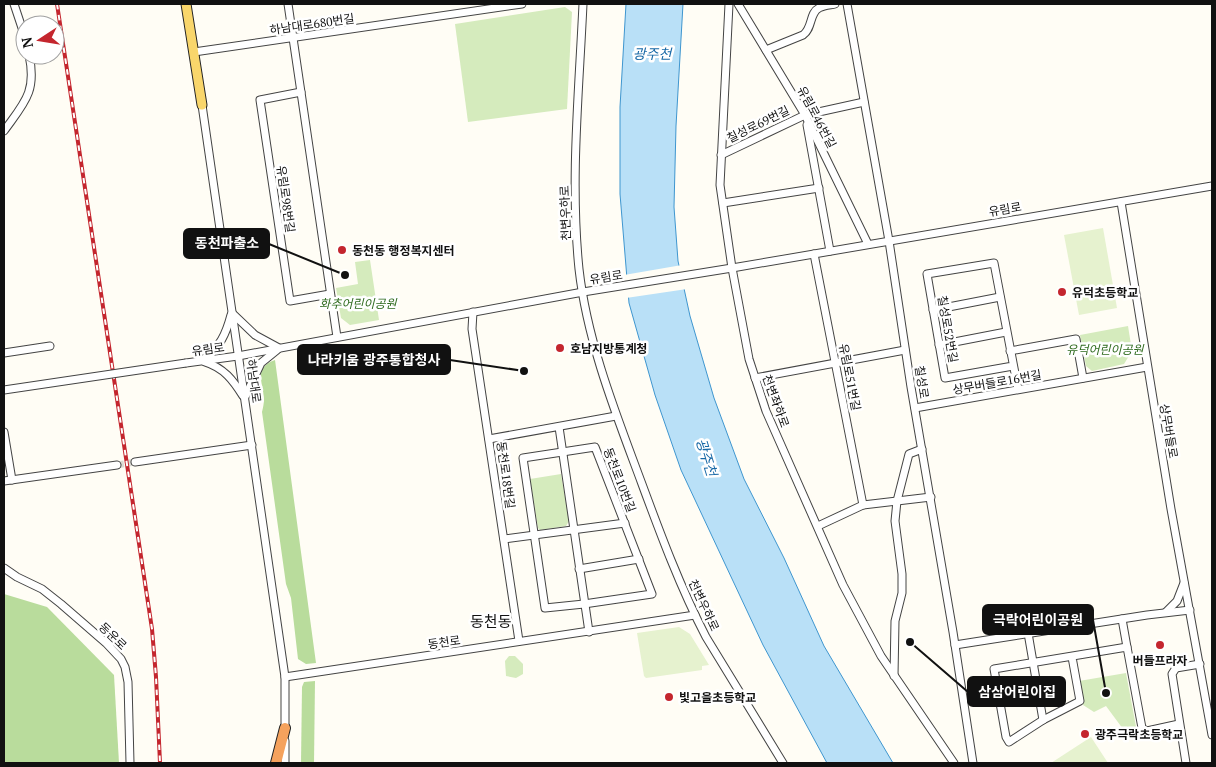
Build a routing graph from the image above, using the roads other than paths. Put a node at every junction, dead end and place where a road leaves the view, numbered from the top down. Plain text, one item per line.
1 (186, 4) edge
2 (288, 4) edge
3 (522, 4) edge
4 (583, 4) edge
5 (729, 4) edge
6 (738, 4) edge
7 (835, 4) edge
8 (847, 4) edge
9 (292, 38) junction
10 (766, 50) junction
11 (194, 52) junction
12 (32, 65) edge
13 (301, 92) junction
14 (864, 102) junction
15 (202, 105) joint
16 (805, 114) junction
17 (4, 131) edge
18 (721, 155) junction
19 (1212, 186) edge
20 (818, 188) junction
21 (1121, 202) junction
22 (723, 203) junction
23 (888, 241) junction
24 (868, 244) junction
25 (830, 251) junction
26 (814, 254) junction
27 (729, 269) junction
28 (583, 292) junction
29 (330, 294) junction
30 (1000, 297) junction
31 (933, 310) junction
32 (232, 312) junction
33 (473, 312) junction
34 (1006, 332) junction
35 (337, 337) junction
36 (939, 345) junction
37 (50, 346) dead end
38 (279, 348) junction
39 (905, 350) junction
40 (1010, 351) junction
41 (4, 353) edge
42 (238, 356) junction
43 (201, 361) junction
44 (836, 363) junction
45 (1013, 366) junction
46 (1147, 367) junction
47 (755, 378) junction
48 (1083, 378) junction
49 (1018, 389) junction
50 (4, 390) edge
51 (244, 398) junction
52 (915, 408) junction
53 (616, 416) junction
54 (559, 427) junction
55 (4, 432) edge
56 (489, 439) junction
57 (252, 445) junction
58 (922, 449) junction
59 (563, 451) junction
60 (135, 462) tunnel mouth
61 (117, 465) tunnel mouth
62 (8, 480) edge
63 (931, 497) junction
64 (897, 501) junction
65 (863, 505) junction
66 (625, 523) junction
67 (818, 526) junction
68 (574, 531) junction
69 (535, 535) junction
70 (504, 539) junction
71 (639, 559) junction
72 (4, 568) edge
73 (579, 569) junction
74 (1185, 580) junction
75 (584, 604) junction
76 (1190, 610) junction
77 (1166, 612) junction
78 (694, 615) junction
79 (1122, 618) junction
80 (588, 632) junction
81 (1028, 633) junction
82 (519, 641) junction
83 (955, 645) junction
84 (1127, 647) junction
85 (1072, 657) junction
86 (1032, 663) junction
87 (1200, 664) junction
88 (285, 677) junction
89 (894, 677) junction
90 (1043, 720) junction
91 (1179, 724) junction
92 (285, 728) junction
93 (1212, 734) edge
94 (130, 763) edge
95 (276, 763) edge
96 (285, 763) edge
97 (783, 763) edge
98 (954, 763) edge
99 (973, 763) edge
100 (1186, 763) edge

1 - 11 main road, 하남대로
2 - 9 street
3 - 9 street, 하남대로680번길
4 - 28 street, 천변우하로
5 - 18 street, 천변좌하로
6 - 10 street, 유림로46번길
7 - 10 street
8 - 14 street, 칠성로
9 - 11 street, 하남대로680번길
9 - 13 street
10 - 16 street, 유림로46번길
11 - 15 main road, 하남대로
12 - 17 street
13 - 29 street
13 - 29 street, 유림로98번길
14 - 16 street, 칠성로69번길
14 - 23 street, 칠성로
15 - 32 street, 하남대로
16 - 18 street, 칠성로69번길
16 - 20 street
16 - 24 street, 유림로46번길
18 - 22 street, 천변좌하로
19 - 21 street, 유림로
20 - 22 street
20 - 25 street
21 - 23 street, 유림로
21 - 46 street, 상무버들로
22 - 27 street, 천변좌하로
23 - 24 street, 유림로
23 - 39 street, 칠성로
24 - 25 street, 유림로
25 - 26 street, 유림로
26 - 27 street, 유림로
26 - 44 street, 유림로51번길
27 - 28 street, 유림로
27 - 47 street, 천변좌하로
28 - 33 street, 유림로
28 - 53 street, 천변우하로
29 - 35 street
30 - 31 street
30 - 31 street, 칠성로52번길
30 - 34 street
31 - 36 street, 칠성로52번길
32 - 38 street
32 - 42 street, 하남대로
32 - 43 street
33 - 35 street, 유림로
33 - 56 street, 동천로18번길
34 - 36 street
34 - 40 street
35 - 38 street, 유림로
36 - 45 street, 칠성로52번길
37 - 41 street
38 - 42 street, 유림로
38 - 51 street
39 - 44 street
39 - 52 street, 칠성로
40 - 45 street
40 - 48 street
42 - 43 street, 유림로
42 - 51 street, 하남대로
43 - 50 street, 유림로, bridge
43 - 51 street
44 - 47 street
44 - 65 street, 유림로51번길
45 - 49 street
46 - 48 street, 상무버들로16번길
46 - 74 street, 상무버들로
47 - 67 street, 천변좌하로
48 - 49 street, 상무버들로16번길
49 - 52 street, 상무버들로16번길
51 - 57 street, 하남대로
52 - 58 street, 칠성로
53 - 54 street
53 - 78 street, 천변우하로
54 - 56 street
54 - 59 street
55 - 62 street
56 - 70 street, 동천로18번길
57 - 60 street
57 - 88 street, 하남대로
58 - 63 street, 칠성로
58 - 64 street
59 - 66 street, 동천로10번길
59 - 68 street
59 - 69 street, 동천로10번길
61 - 62 street
63 - 64 street
63 - 83 street, 칠성로
64 - 65 street
64 - 89 street
65 - 67 street
66 - 68 street, 동천로10번길
66 - 71 street, 동천로10번길
67 - 89 street, 천변좌하로
68 - 69 street, 동천로10번길
68 - 73 street
69 - 70 street, 동천로10번길
69 - 75 street, 동천로10번길
70 - 82 street, 동천로18번길
71 - 73 street
71 - 75 street, 동천로10번길
72 - 94 street, 동운로
73 - 75 street
74 - 76 street, 상무버들로
74 - 77 street
75 - 80 street
76 - 77 street
76 - 87 street, 상무버들로
77 - 79 street
78 - 80 street, 동천로
78 - 97 street, 천변우하로
79 - 81 street
79 - 84 street
80 - 82 street, 동천로
81 - 83 street
81 - 86 street
82 - 88 street, 동천로
83 - 99 street, 칠성로
84 - 85 street
84 - 91 street
85 - 86 street
85 - 90 street
86 - 90 street
86 - 90 street
87 - 91 street
87 - 93 street, 상무버들로
88 - 92 street, 하남대로
89 - 98 street, 천변좌하로
91 - 100 street
92 - 95 highway
92 - 96 street, 하남대로

